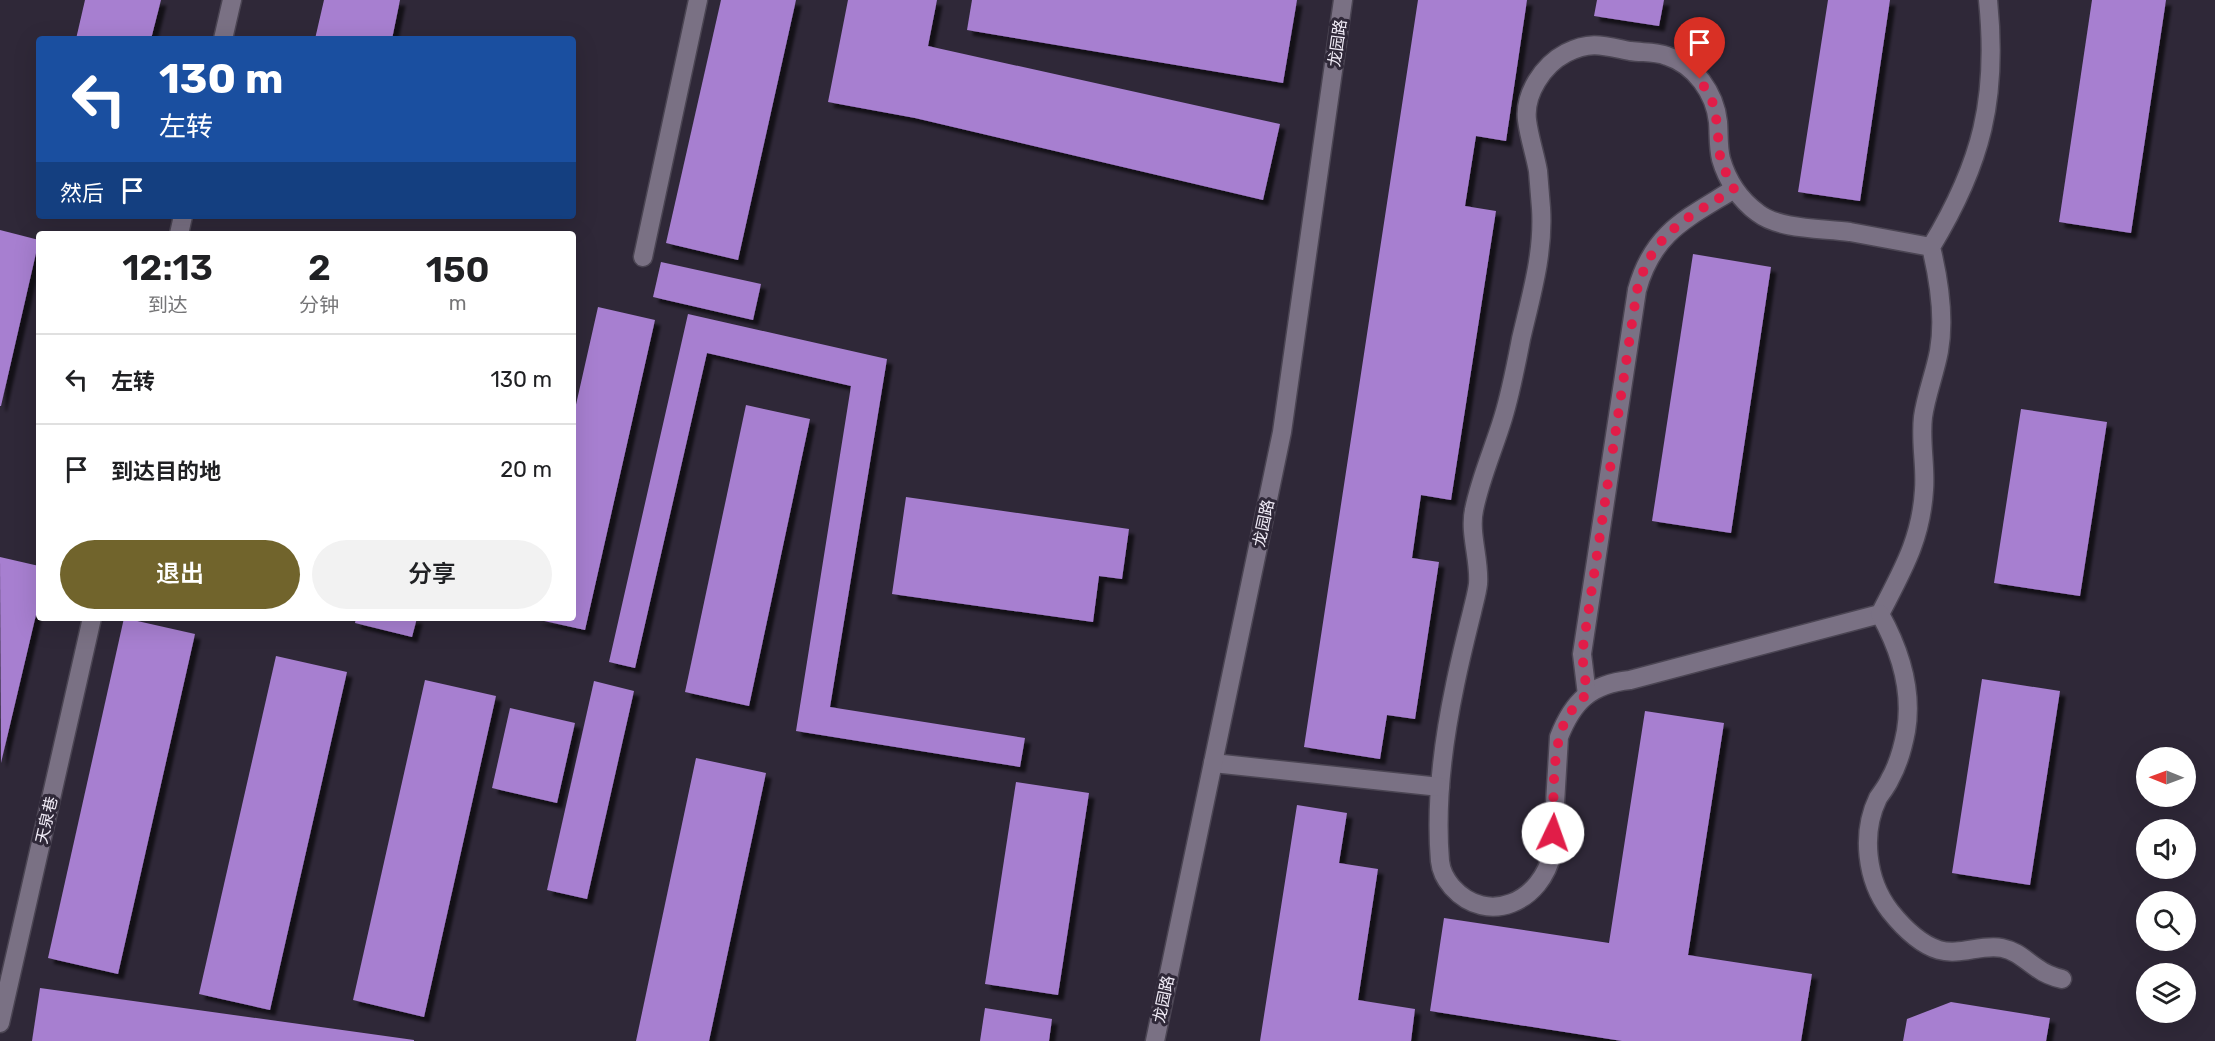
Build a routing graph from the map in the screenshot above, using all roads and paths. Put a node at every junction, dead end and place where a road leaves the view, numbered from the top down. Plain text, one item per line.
1 (232, 0) edge
2 (698, 0) edge
3 (1343, 0) edge
4 (1988, 0) edge
5 (224, 36) edge
6 (1734, 189) junction
7 (1931, 247) junction
8 (643, 257) dead end
9 (1880, 614) junction
10 (91, 621) edge
11 (1587, 694) junction
12 (1213, 763) junction
13 (1440, 787) junction
14 (2062, 980) dead end
15 (0, 1023) edge
16 (1155, 1041) edge

1 - 5 street
2 - 8 street
3 - 12 street, 龙园路
4 - 7 street
6 - 7 street
6 - 11 street
6 - 13 street
7 - 9 street
9 - 11 street
9 - 14 street
10 - 15 street, 天泉巷
11 - 13 street
12 - 13 street
12 - 16 street, 龙园路

